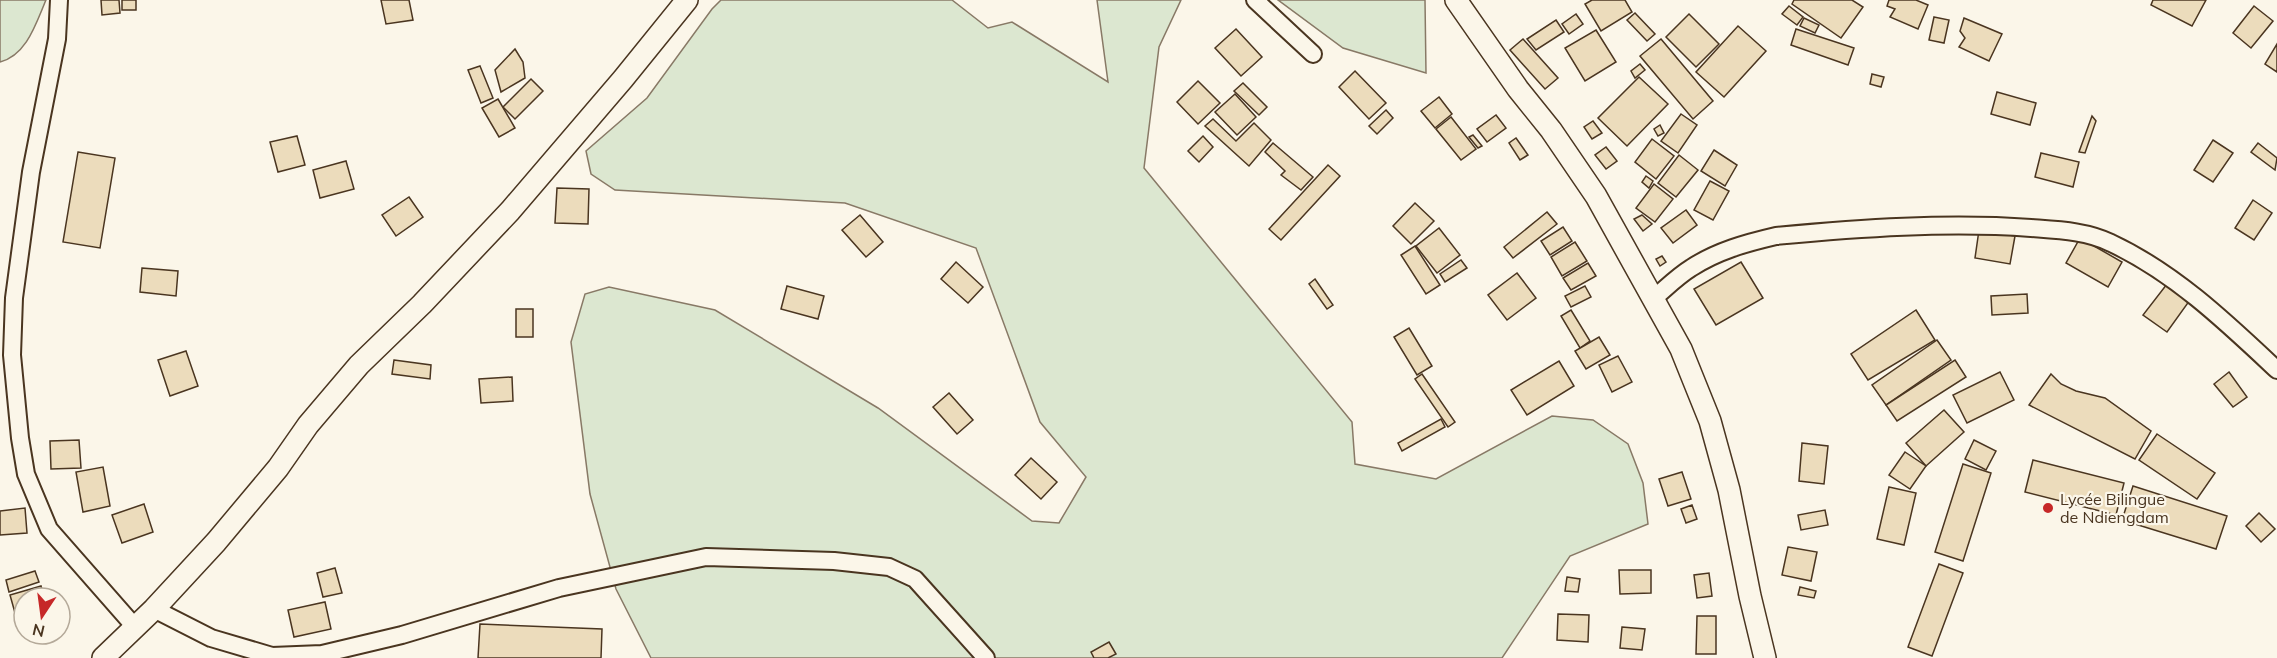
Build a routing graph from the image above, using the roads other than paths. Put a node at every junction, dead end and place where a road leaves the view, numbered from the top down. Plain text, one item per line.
1 (59, 0) edge
2 (687, 0) edge
3 (1255, 0) edge
4 (1456, 0) edge
5 (1313, 54) dead end
6 (1654, 298) junction
7 (2277, 370) edge
8 (154, 609) junction
9 (135, 627) junction
10 (103, 658) edge
11 (986, 658) edge
12 (1765, 658) edge

1 - 9 street
2 - 8 street
3 - 5 street
4 - 6 street
6 - 7 street
6 - 12 street
8 - 9 street
8 - 11 street
9 - 10 street

